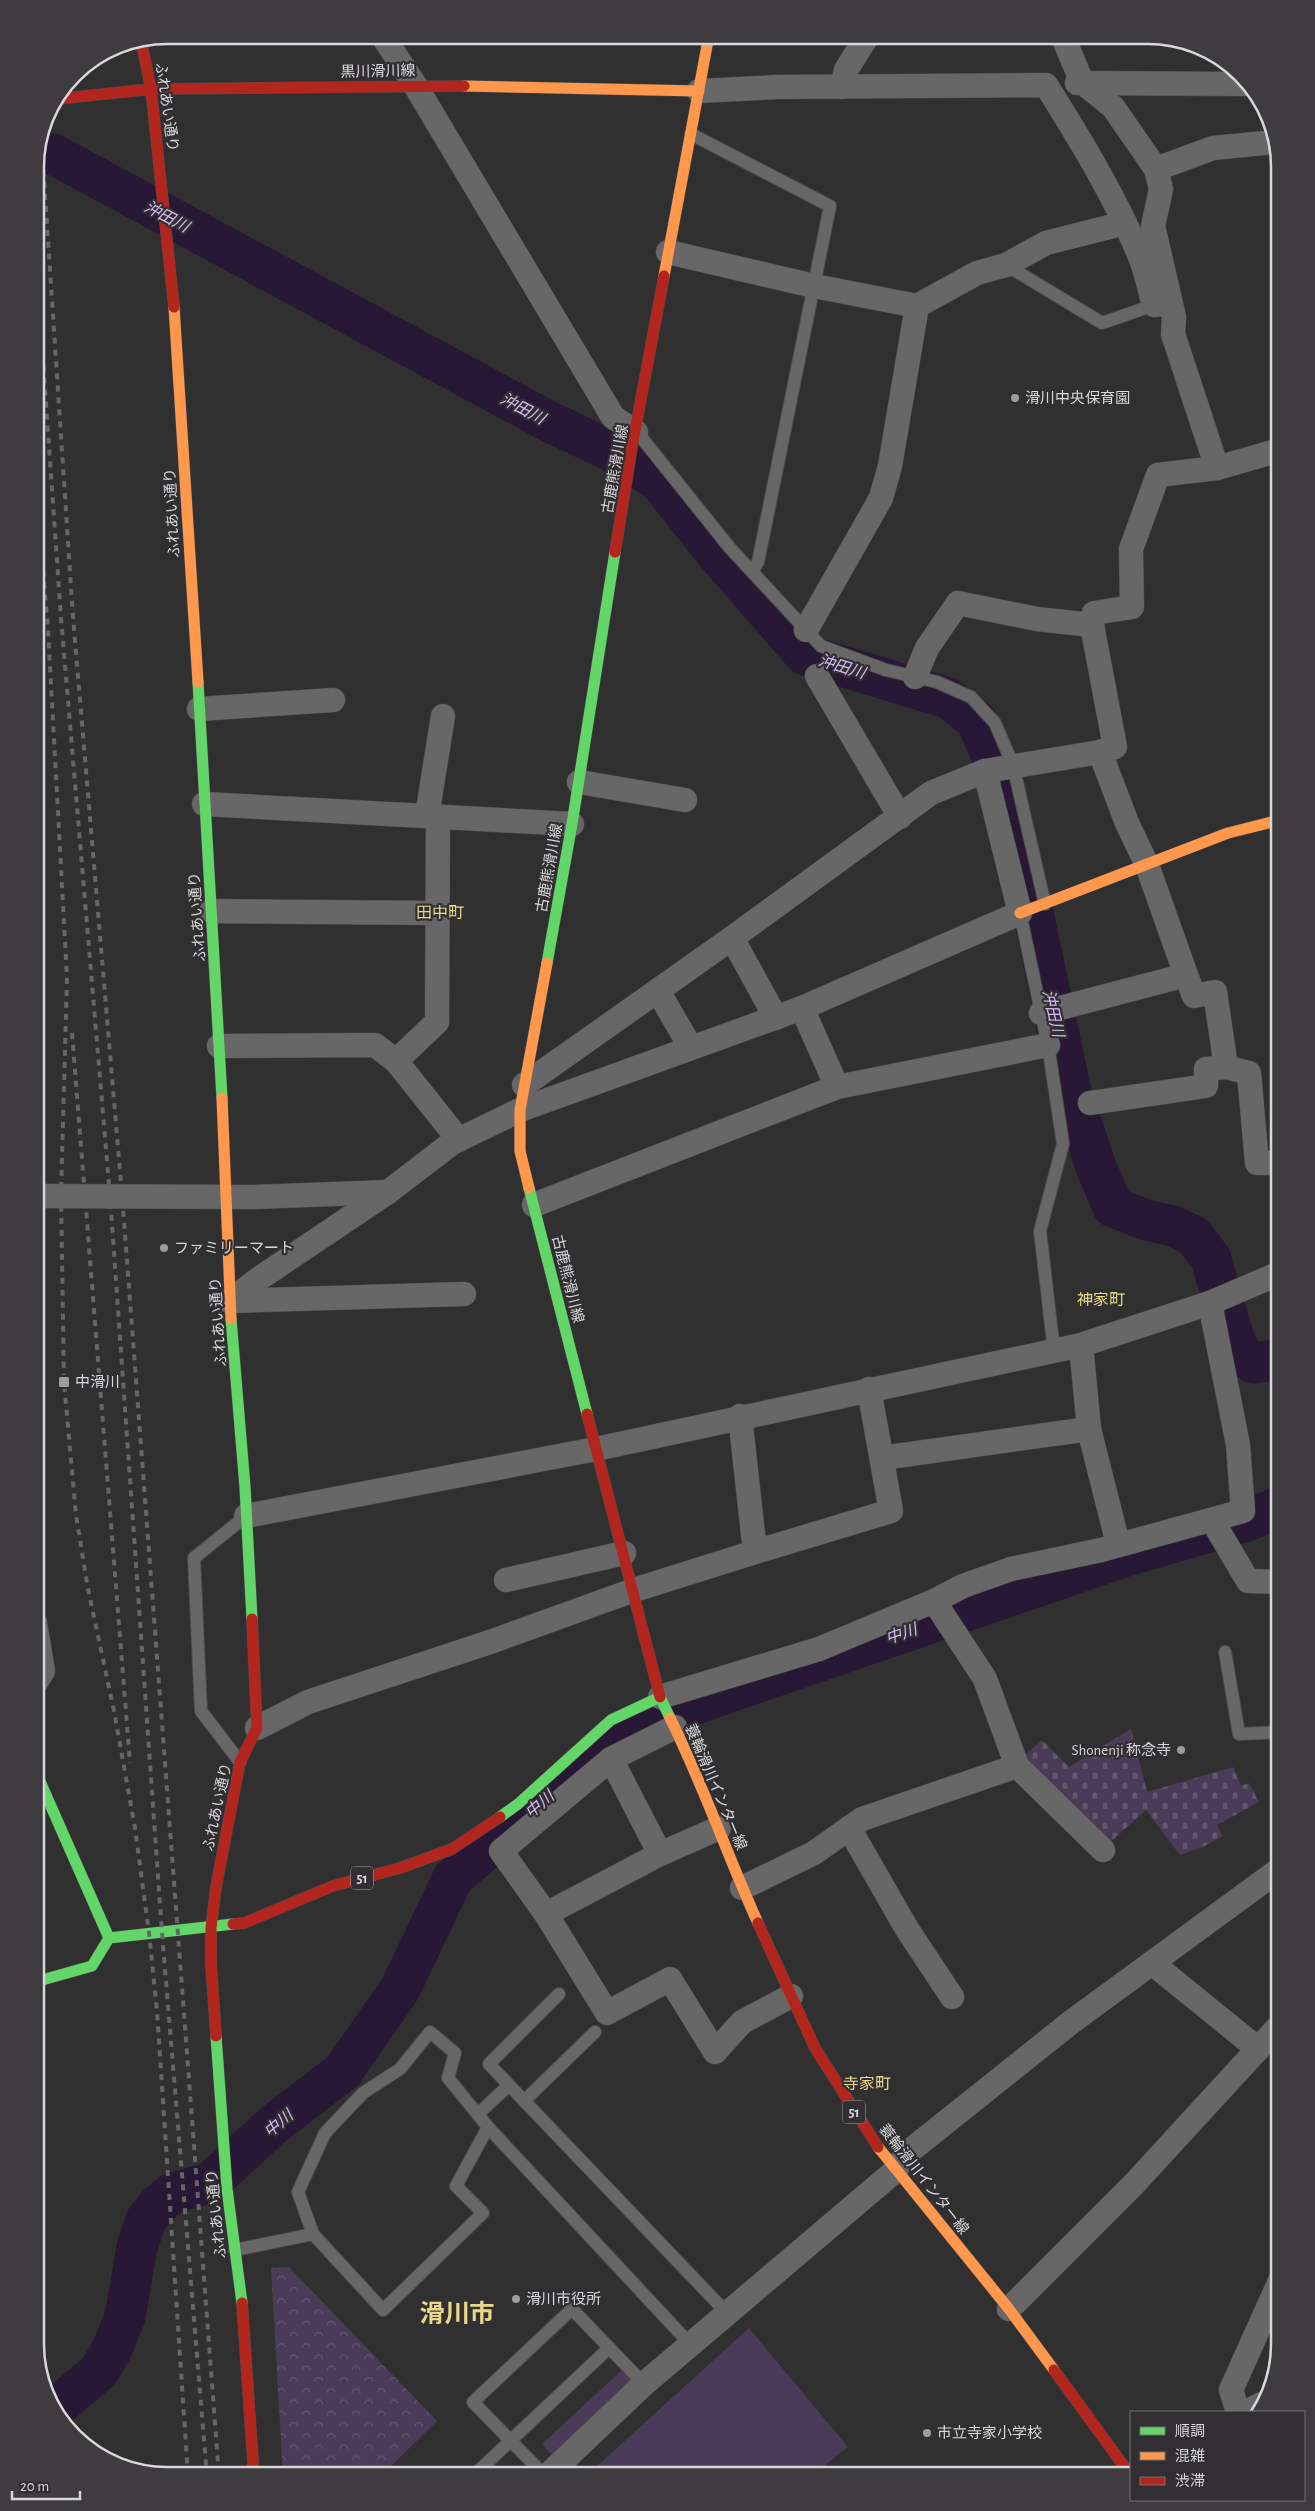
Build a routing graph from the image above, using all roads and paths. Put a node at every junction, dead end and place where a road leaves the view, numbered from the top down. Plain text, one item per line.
1 (388, 44) edge
2 (707, 44) edge
3 (862, 44) edge
4 (1065, 44) edge
5 (142, 46) edge
6 (1082, 82) junction
7 (1239, 84) edge
8 (415, 85) junction
9 (1046, 85) junction
10 (842, 87) junction
11 (151, 89) junction
12 (699, 91) junction
13 (65, 97) edge
14 (691, 134) junction
15 (1269, 143) edge
16 (1156, 168) junction
17 (1125, 223) junction
18 (668, 252) junction
19 (1006, 266) junction
20 (814, 286) junction
21 (1162, 304) junction
22 (918, 306) junction
23 (634, 440) junction
24 (1271, 453) edge
25 (1217, 468) junction
26 (752, 571) junction
27 (1092, 625) junction
28 (806, 630) junction
29 (818, 676) dead end
30 (915, 677) junction
31 (332, 700) dead end
32 (199, 709) junction
33 (443, 716) dead end
34 (1100, 752) junction
35 (1013, 765) junction
36 (985, 771) junction
37 (579, 782) junction
38 (685, 800) dead end
39 (204, 804) junction
40 (433, 816) junction
41 (900, 817) junction
42 (1271, 822) edge
43 (572, 824) junction
44 (1147, 865) junction
45 (1046, 904) junction
46 (211, 911) junction
47 (438, 913) junction
48 (1020, 913) junction
49 (732, 938) junction
50 (1186, 975) junction
51 (658, 991) junction
52 (802, 1008) junction
53 (1041, 1013) junction
54 (776, 1018) junction
55 (1048, 1044) junction
56 (219, 1046) junction
57 (691, 1048) junction
58 (396, 1061) junction
59 (1226, 1068) junction
60 (524, 1085) junction
61 (837, 1087) junction
62 (1090, 1103) dead end
63 (520, 1110) junction
64 (459, 1140) junction
65 (1271, 1163) edge
66 (388, 1192) junction
67 (44, 1196) edge
68 (226, 1196) junction
69 (534, 1205) junction
70 (1271, 1277) edge
71 (464, 1294) dead end
72 (230, 1301) junction
73 (1210, 1303) junction
74 (1081, 1345) junction
75 (1054, 1351) junction
76 (870, 1389) junction
77 (740, 1416) junction
78 (1089, 1429) junction
79 (596, 1449) junction
80 (882, 1458) junction
81 (246, 1516) junction
82 (1212, 1520) junction
83 (1118, 1544) junction
84 (755, 1552) junction
85 (624, 1553) junction
86 (506, 1580) dead end
87 (1271, 1582) edge
88 (634, 1590) junction
89 (934, 1601) junction
90 (1225, 1652) dead end
91 (660, 1698) junction
92 (675, 1727) junction
93 (257, 1728) junction
94 (1271, 1732) edge
95 (611, 1759) junction
96 (240, 1762) junction
97 (1017, 1766) junction
98 (44, 1790) edge
99 (719, 1828) junction
100 (849, 1828) junction
101 (1103, 1850) dead end
102 (660, 1854) junction
103 (1271, 1876) edge
104 (742, 1888) junction
105 (546, 1914) junction
106 (211, 1928) junction
107 (109, 1938) junction
108 (1152, 1962) junction
109 (44, 1979) edge
110 (559, 1994) dead end
111 (791, 1996) junction
112 (952, 1997) dead end
113 (595, 2032) dead end
114 (1271, 2035) edge
115 (1258, 2049) junction
116 (509, 2085) junction
117 (524, 2101) junction
118 (478, 2114) junction
119 (488, 2127) junction
120 (895, 2170) junction
121 (313, 2234) junction
122 (235, 2250) junction
123 (1271, 2301) edge
124 (1009, 2309) junction
125 (726, 2312) junction
126 (690, 2344) junction
127 (609, 2348) junction
128 (644, 2384) junction
129 (1238, 2411) edge
130 (510, 2440) junction
131 (253, 2467) edge
132 (482, 2467) edge
133 (537, 2467) edge
134 (556, 2467) edge
135 (1124, 2467) edge

1 - 8 street
2 - 12 main road, 古鹿熊滑川線
3 - 10 street
4 - 6 street
5 - 11 main road, ふれあい通り
6 - 7 street
6 - 9 street
6 - 16 street
8 - 11 main road, 黒川滑川線
8 - 12 main road, 黒川滑川線
8 - 23 street
9 - 10 street
9 - 17 street
10 - 12 street
11 - 13 main road, 黒川滑川線
11 - 32 main road, ふれあい通り
12 - 14 main road, 古鹿熊滑川線
14 - 18 main road, 古鹿熊滑川線
14 - 20 lane
15 - 16 street
16 - 21 street
17 - 19 street
17 - 21 street
18 - 20 street
18 - 23 main road, 古鹿熊滑川線
19 - 21 lane
19 - 22 street
20 - 22 street
20 - 26 lane
21 - 25 street
22 - 28 street
23 - 26 lane
23 - 37 main road, 古鹿熊滑川線
24 - 25 street
25 - 27 street
26 - 28 lane
27 - 30 street
27 - 34 street
28 - 30 lane
29 - 41 street
30 - 35 lane
31 - 32 street
32 - 39 main road, ふれあい通り
33 - 40 street
34 - 35 street
34 - 44 street
35 - 36 street
35 - 45 lane
36 - 41 street
36 - 48 street
37 - 38 street
37 - 43 main road, 古鹿熊滑川線
39 - 40 street
39 - 46 main road, ふれあい通り
40 - 43 street
40 - 47 street
41 - 49 street
42 - 44 main road
43 - 60 main road, 古鹿熊滑川線
44 - 45 main road
44 - 50 street
45 - 48 main road
46 - 47 street
46 - 56 main road, ふれあい通り
47 - 58 street
48 - 52 street
48 - 53 lane
49 - 51 street
49 - 54 street
50 - 53 street
50 - 59 street
51 - 57 street
51 - 60 street
52 - 54 street
52 - 61 street
53 - 55 lane
54 - 57 street
55 - 61 street
55 - 75 lane
56 - 58 street
56 - 68 main road, ふれあい通り
57 - 63 street
58 - 64 street
59 - 62 street
59 - 65 street
60 - 63 main road, 古鹿熊滑川線
61 - 69 street
63 - 64 street
63 - 69 main road, 古鹿熊滑川線
64 - 66 street
66 - 68 street
66 - 72 street
67 - 68 street
68 - 72 main road, ふれあい通り
69 - 79 main road, 古鹿熊滑川線
70 - 73 street
71 - 72 street
72 - 81 main road, ふれあい通り
73 - 74 street
73 - 82 street
74 - 75 street
74 - 78 street
75 - 76 street
76 - 77 street
76 - 80 street
77 - 79 street
77 - 84 street
78 - 80 street
78 - 83 street
79 - 81 street
79 - 85 main road, 古鹿熊滑川線
80 - 84 street
81 - 93 main road, ふれあい通り
81 - 96 lane
82 - 83 street
82 - 87 street
83 - 89 street
84 - 88 street
85 - 86 street
85 - 88 main road, 古鹿熊滑川線
88 - 91 main road, 古鹿熊滑川線
88 - 93 street
89 - 91 street
89 - 97 street
90 - 94 lane
91 - 92 main road, 蓑輪滑川インター線 / 51
91 - 106 main road, 51
92 - 95 street
92 - 99 main road, 蓑輪滑川インター線 / 51
93 - 96 main road, ふれあい通り
95 - 102 street
95 - 105 street
96 - 106 main road, ふれあい通り
97 - 100 street
97 - 101 street
98 - 107 main road
99 - 102 street
99 - 104 main road, 蓑輪滑川インター線 / 51
100 - 104 street
100 - 112 street
102 - 105 street
103 - 108 street
104 - 111 main road, 蓑輪滑川インター線 / 51
105 - 111 street
106 - 107 main road, 51
106 - 122 main road, ふれあい通り
107 - 109 main road
108 - 115 street
108 - 120 street
110 - 116 lane
111 - 120 main road, 蓑輪滑川インター線 / 51
113 - 117 lane
114 - 115 street
115 - 124 street
116 - 117 lane
116 - 118 lane
117 - 125 lane
118 - 119 lane
118 - 121 lane
119 - 121 lane
119 - 126 lane
120 - 124 main road, 蓑輪滑川インター線 / 51
120 - 125 street
121 - 122 lane
122 - 131 main road, ふれあい通り
123 - 129 street
124 - 135 main road, 蓑輪滑川インター線 / 51
125 - 126 street
126 - 128 street
127 - 128 lane
127 - 130 lane
127 - 130 lane
128 - 134 street
130 - 132 lane
130 - 133 lane

